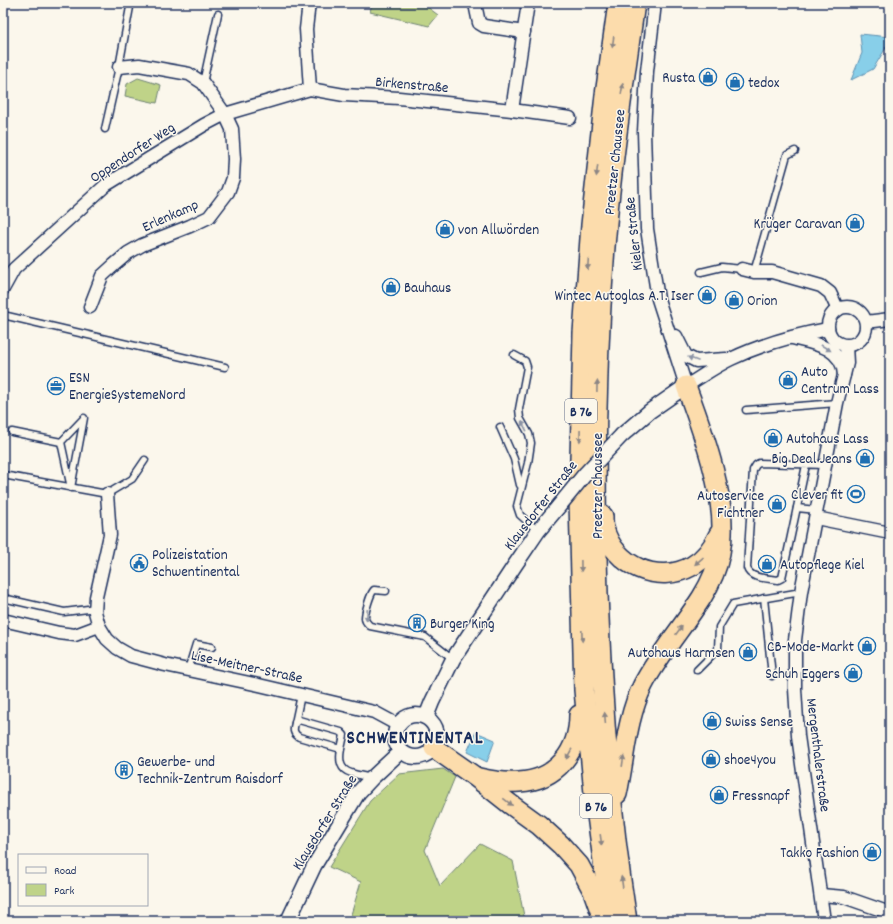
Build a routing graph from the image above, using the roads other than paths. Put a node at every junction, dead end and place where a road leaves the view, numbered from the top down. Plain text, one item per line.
1 (308, 3) edge
2 (528, 3) edge
3 (618, 3) edge
4 (635, 3) edge
5 (655, 3) edge
6 (475, 4) edge
7 (130, 7) dead end
8 (218, 14) dead end
9 (524, 32) junction
10 (119, 67) junction
11 (203, 82) junction
12 (310, 89) junction
13 (512, 110) junction
14 (225, 114) junction
15 (570, 118) dead end
16 (105, 129) dead end
17 (795, 151) dead end
18 (742, 269) joint
19 (701, 272) dead end
20 (754, 272) junction
21 (3, 289) edge
22 (658, 299) junction
23 (90, 306) dead end
24 (838, 310) junction
25 (3, 316) edge
26 (890, 319) edge
27 (866, 322) junction
28 (828, 329) junction
29 (789, 338) junction
30 (846, 346) junction
31 (514, 355) dead end
32 (731, 359) junction
33 (225, 367) dead end
34 (844, 380) junction
35 (686, 386) junction
36 (837, 404) junction
37 (746, 410) dead end
38 (500, 427) dead end
39 (12, 432) dead end
40 (61, 442) junction
41 (145, 460) dead end
42 (806, 465) junction
43 (826, 465) junction
44 (3, 475) edge
45 (596, 481) junction
46 (521, 486) junction
47 (72, 488) junction
48 (107, 494) junction
49 (797, 508) junction
50 (817, 514) junction
51 (721, 529) junction
52 (538, 531) junction
53 (890, 532) edge
54 (386, 592) dead end
55 (801, 592) junction
56 (3, 598) edge
57 (764, 598) junction
58 (96, 608) junction
59 (3, 620) edge
60 (99, 626) junction
61 (212, 647) dead end
62 (453, 659) junction
63 (188, 670) junction
64 (697, 670) dead end
65 (772, 676) dead end
66 (584, 690) junction
67 (301, 695) junction
68 (426, 717) junction
69 (295, 723) junction
70 (398, 725) junction
71 (434, 748) junction
72 (341, 749) junction
73 (401, 751) junction
74 (372, 778) junction
75 (477, 778) junction
76 (614, 813) junction
77 (821, 895) junction
78 (890, 912) edge
79 (288, 921) edge
80 (603, 921) edge
81 (611, 921) edge
82 (627, 921) edge
83 (824, 921) edge

1 - 12 street
2 - 9 street
3 -> 66 highway, Preetzer Chaussee / B 76
45 -> 4 highway, Preetzer Chaussee / B 76
5 - 22 street, Kieler Straße
6 - 9 street
7 - 10 lane
8 - 11 lane
9 - 13 street
10 - 11 street
10 - 16 lane
11 - 14 street, Erlenkamp
12 - 13 street, Birkenstraße
12 - 14 street, Oppendorfer Weg
13 - 15 street, Birkenstraße
14 - 21 street, Oppendorfer Weg
14 - 23 street, Erlenkamp
17 - 20 lane
18 - 19 lane
18 - 20 street
20 - 24 street
32 -> 22 street, Klausdorfer Straße
22 - 35 street, Kieler Straße
24 - 27 street
24 - 28 street
25 - 33 lane
26 - 27 street
27 - 30 street
28 - 29 street, Klausdorfer Straße
28 - 30 street
29 - 32 street, Klausdorfer Straße
29 -> 34 street
30 - 34 street, Mergenthalerstraße
46 -> 31 lane
32 - 35 street, Klausdorfer Straße
34 - 36 street, Mergenthalerstraße
35 - 51 highway, B 76
35 - 52 street, Klausdorfer Straße, bridge
36 - 37 lane
36 - 43 street, Mergenthalerstraße
38 - 46 lane
39 - 40 lane
40 - 47 lane
40 - 47 lane
41 - 48 lane
42 - 43 lane
42 - 49 lane
42 - 49 lane
43 - 50 street, Mergenthalerstraße
44 - 47 lane
51 -> 45 highway, B 76
76 -> 45 highway, Preetzer Chaussee / B 76
46 - 52 lane
47 - 48 lane
48 - 58 street, Lise-Meitner-Straße
49 - 50 lane
50 - 53 street
50 - 55 street, Mergenthalerstraße
76 -> 51 highway, B 76
52 - 62 street, Klausdorfer Straße
54 -> 62 lane
55 - 57 lane
55 - 77 street, Mergenthalerstraße
56 - 58 lane
57 - 64 lane
57 - 65 lane
58 - 60 street, Lise-Meitner-Straße
59 - 60 street
60 - 63 street, Lise-Meitner-Straße
61 - 63 lane
62 - 68 street, Klausdorfer Straße
63 - 67 street, Lise-Meitner-Straße
66 -> 75 highway, B 76
66 -> 81 highway, Preetzer Chaussee / B 76
67 - 69 lane
67 - 70 street, Lise-Meitner-Straße
68 - 70 street
68 - 71 street
69 - 72 lane
69 - 72 lane
70 - 73 street
71 - 73 street
71 - 75 highway, B 76
72 - 74 lane
73 - 74 street, Klausdorfer Straße
74 - 79 street, Klausdorfer Straße
75 -> 80 highway, B 76
82 -> 76 highway, Preetzer Chaussee / B 76
77 - 78 street
77 - 83 street, Mergenthalerstraße

